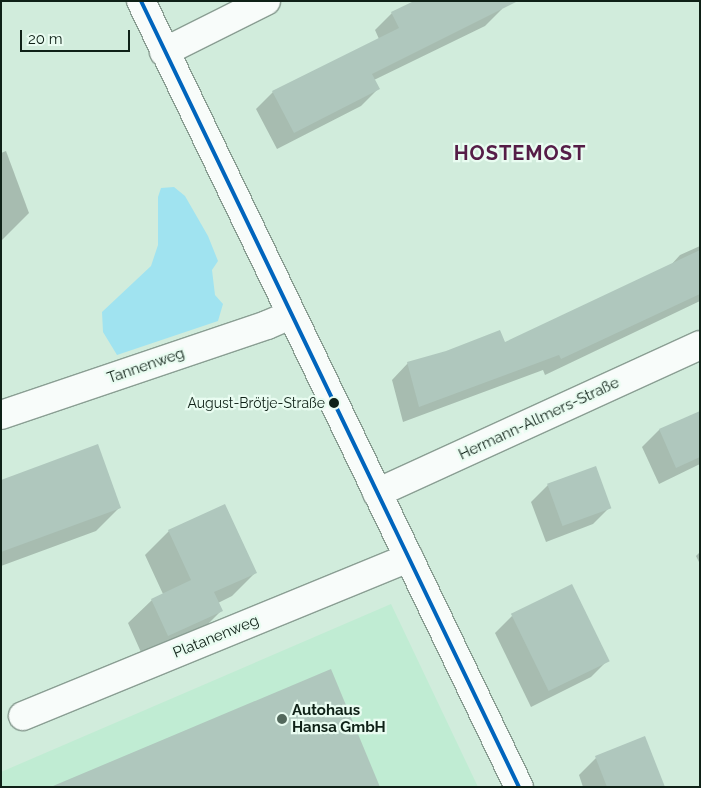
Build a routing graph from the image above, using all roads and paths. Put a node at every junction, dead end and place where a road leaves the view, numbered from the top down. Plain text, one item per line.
1 (141, 1) edge
2 (266, 1) edge
3 (164, 52) junction
4 (290, 314) junction
5 (700, 345) edge
6 (1, 415) edge
7 (377, 493) junction
8 (409, 558) junction
9 (22, 716) dead end
10 (519, 787) edge

1 - 3 street
2 - 3 street
3 - 4 street
4 - 6 street, Tannenweg
4 - 7 street
5 - 7 street, Hermann-Allmers-Straße
7 - 8 street
8 - 9 street, Platanenweg
8 - 10 street

